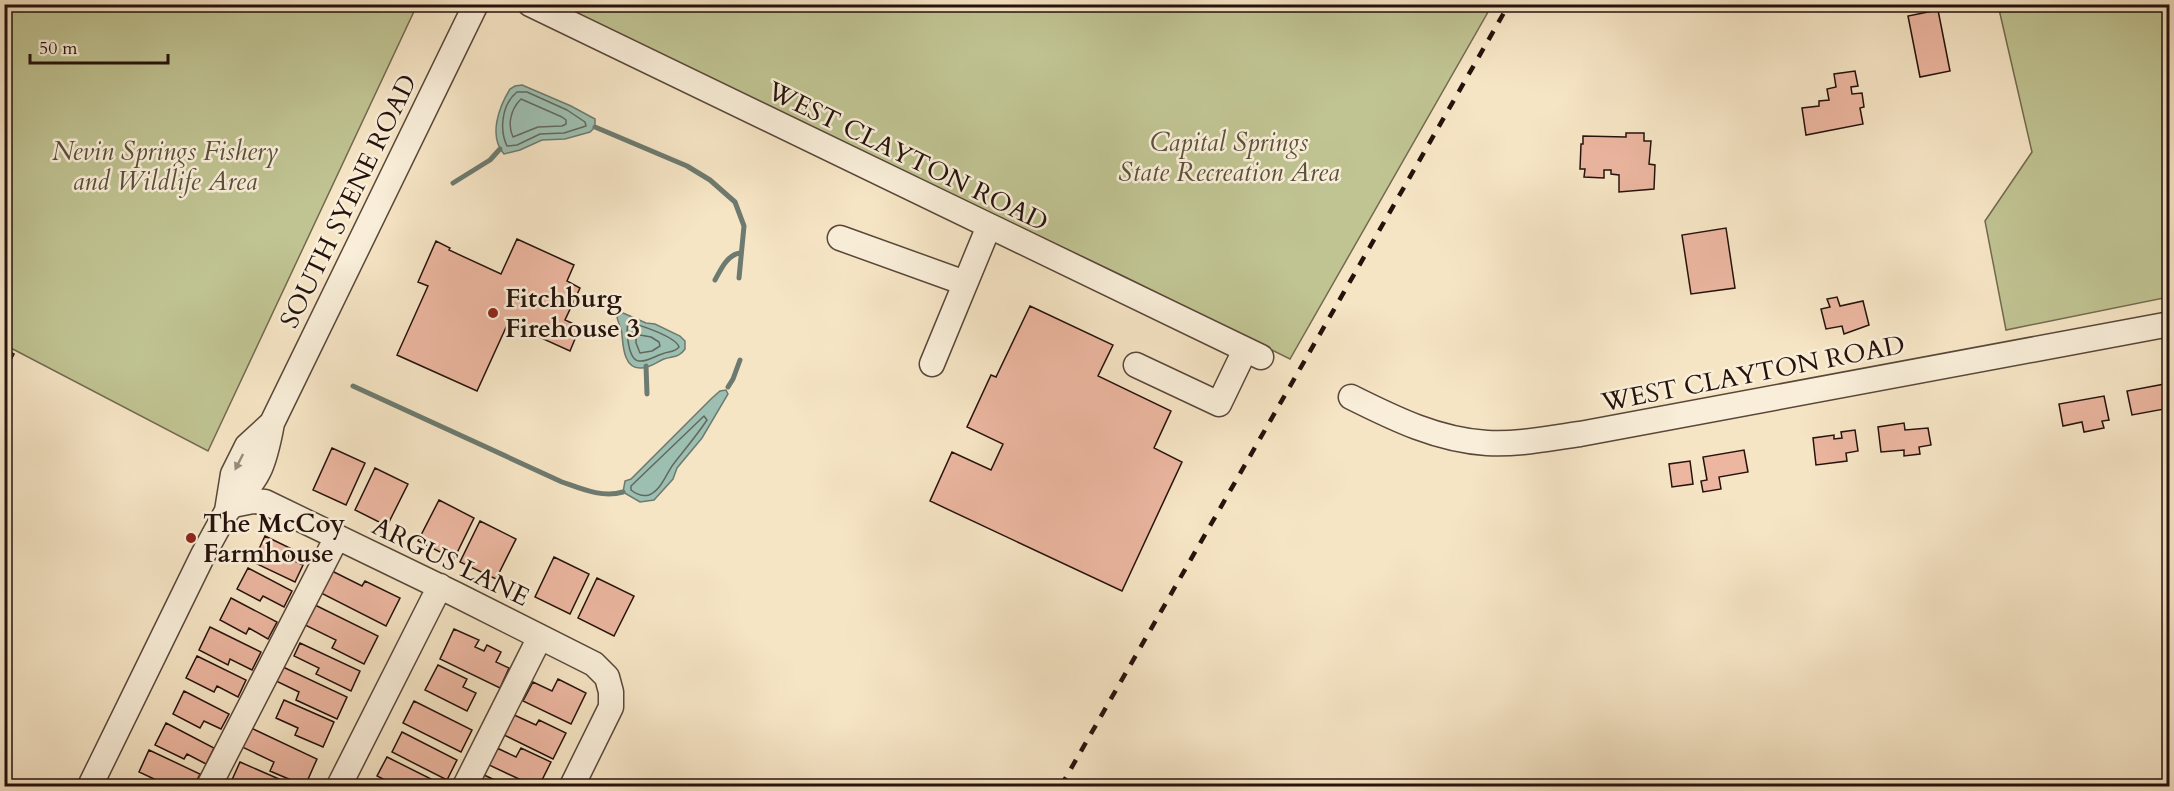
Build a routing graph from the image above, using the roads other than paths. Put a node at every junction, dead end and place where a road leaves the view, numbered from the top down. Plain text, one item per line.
1 (476, 4) edge
2 (530, 4) edge
3 (989, 226) junction
4 (840, 238) dead end
5 (965, 283) junction
6 (2169, 324) edge
7 (932, 364) dead end
8 (1136, 365) dead end
9 (1351, 397) dead end
10 (272, 423) junction
11 (259, 493) junction
12 (230, 508) junction
13 (337, 537) junction
14 (440, 586) junction
15 (540, 637) junction
16 (105, 753) junction
17 (81, 786) edge
18 (90, 786) edge
19 (209, 786) edge
20 (339, 786) edge
21 (465, 786) edge
22 (572, 786) edge

1 - 10 street, SOUTH SYENE ROAD
2 - 3 street, WEST CLAYTON ROAD
3 - 5 street
3 - 8 street, WEST CLAYTON ROAD
4 - 5 street
5 - 7 street
6 - 9 street, WEST CLAYTON ROAD
10 - 11 street, SOUTH SYENE ROAD
10 -> 12 street, SOUTH SYENE ROAD
11 - 12 street
11 - 13 street, ARGUS LANE
12 - 16 street, SOUTH SYENE ROAD
13 - 14 street, ARGUS LANE
13 - 19 street
14 - 15 street, ARGUS LANE
14 - 20 street
15 - 21 street
15 - 22 street, ARGUS LANE
16 - 17 street, SOUTH SYENE ROAD
16 - 18 street, SOUTH SYENE ROAD

